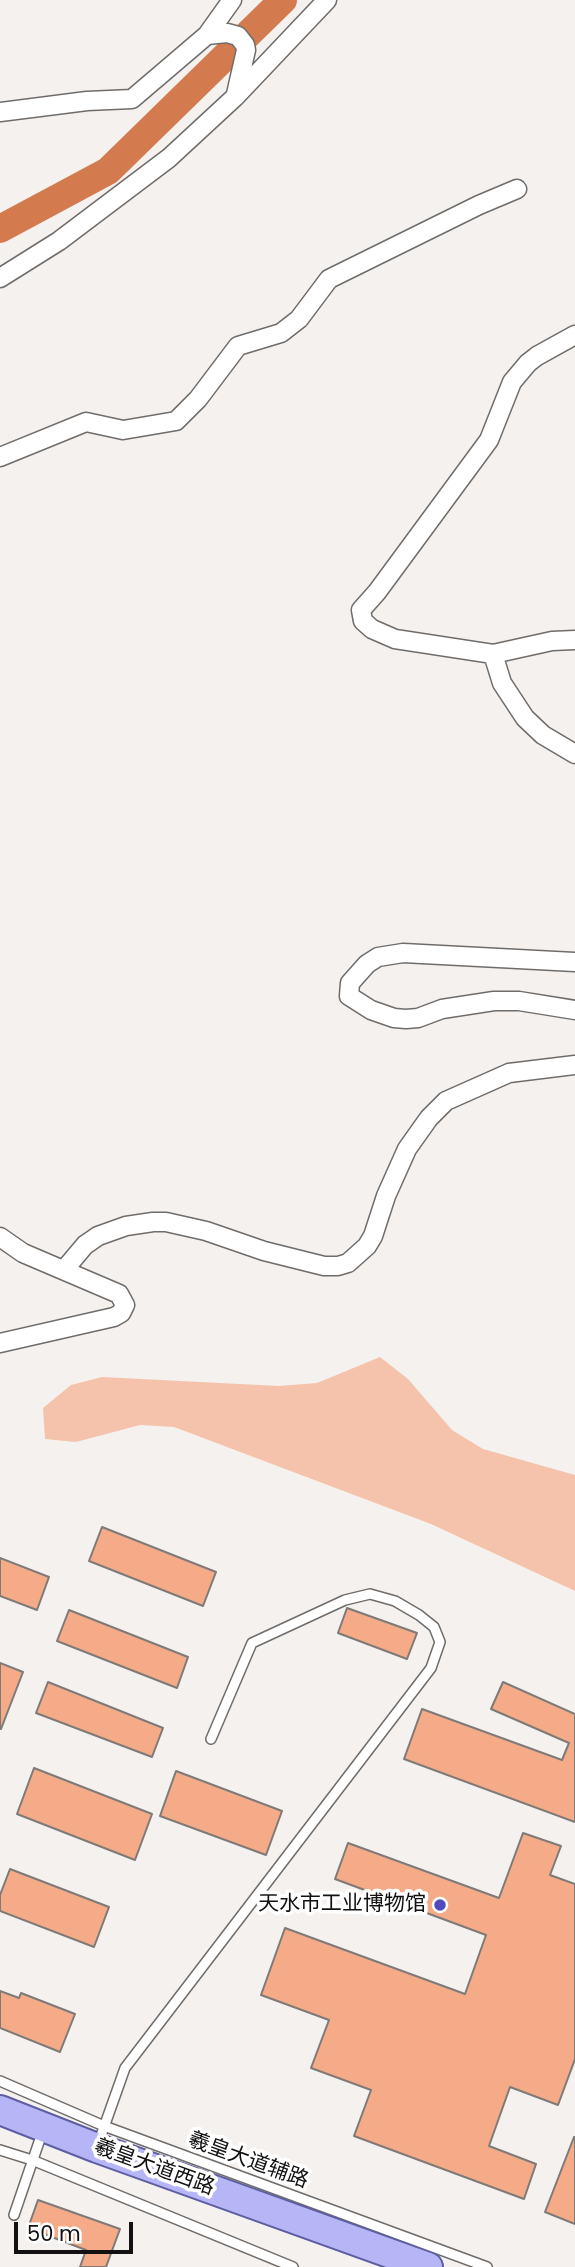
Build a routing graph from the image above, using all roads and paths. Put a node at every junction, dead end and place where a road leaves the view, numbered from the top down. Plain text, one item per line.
1 (232, 0) edge
2 (327, 0) edge
3 (207, 35) junction
4 (235, 97) junction
5 (0, 112) edge
6 (517, 189) dead end
7 (0, 278) edge
8 (575, 335) edge
9 (0, 457) edge
10 (575, 640) edge
11 (493, 654) junction
12 (575, 754) edge
13 (575, 962) edge
14 (575, 1010) edge
15 (575, 1065) edge
16 (0, 1237) edge
17 (64, 1270) junction
18 (0, 1343) edge
19 (211, 1738) dead end
20 (0, 2081) edge
21 (0, 2110) edge
22 (0, 2124) edge
23 (100, 2137) junction
24 (0, 2150) edge
25 (36, 2150) junction
26 (14, 2215) dead end
27 (293, 2267) edge
28 (387, 2267) edge
29 (428, 2267) edge
30 (487, 2267) edge

1 - 3 street
2 - 4 street
3 - 4 street
3 - 5 street
4 - 7 street
6 - 9 street
8 - 11 street
10 - 11 street
11 - 12 street
13 - 14 street
15 - 17 street
16 - 17 street
17 - 18 street
19 - 23 lane
20 - 23 lane, 羲皇大道辅路
21 - 23 main road, 羲皇大道西路
22 - 25 main road, 羲皇大道西路
23 - 29 main road, 羲皇大道西路
23 - 30 lane, 羲皇大道辅路
24 - 25 lane
25 - 26 lane
25 - 27 lane
25 - 28 main road, 羲皇大道西路

